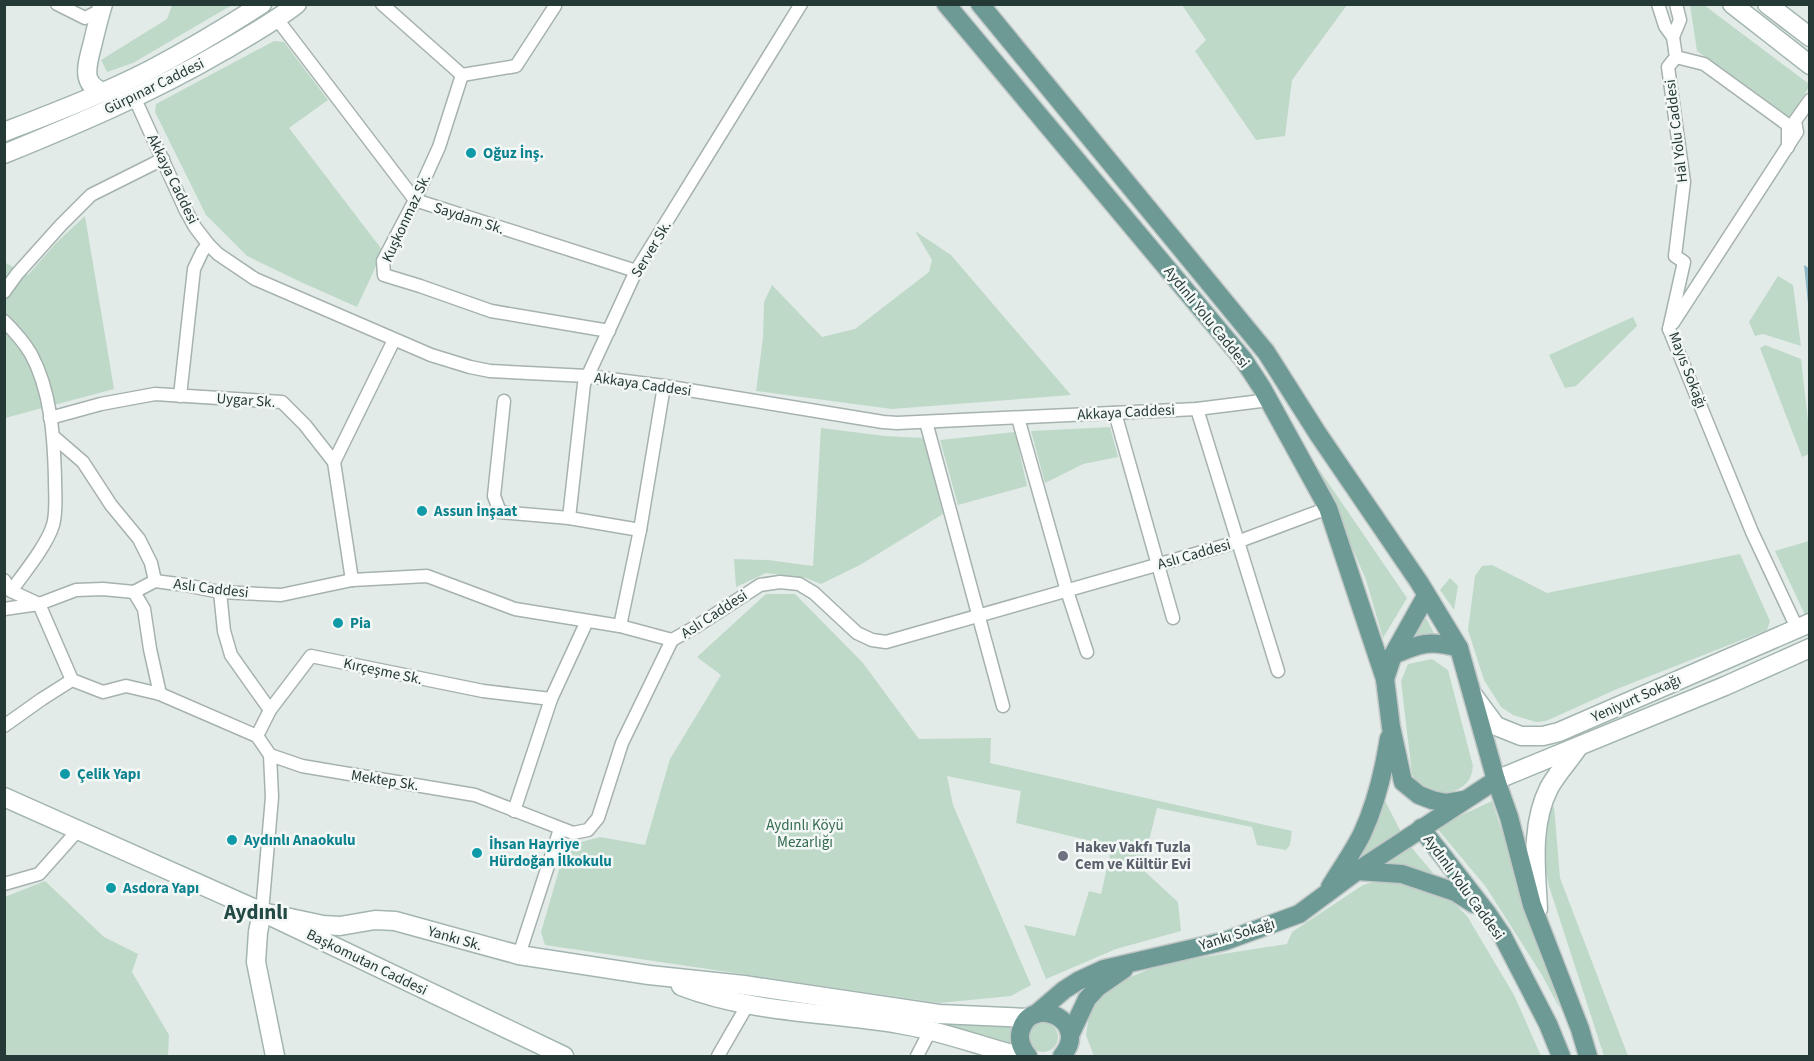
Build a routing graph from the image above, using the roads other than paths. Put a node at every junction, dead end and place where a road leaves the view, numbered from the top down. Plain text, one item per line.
1 (57, 4) edge
2 (261, 4) edge
3 (297, 4) edge
4 (382, 4) edge
5 (801, 4) edge
6 (946, 4) edge
7 (980, 4) edge
8 (1658, 4) edge
9 (1676, 4) edge
10 (1732, 4) edge
11 (1767, 4) edge
12 (555, 6) dead end
13 (102, 7) edge
14 (277, 20) junction
15 (1673, 37) junction
16 (1809, 37) edge
17 (180, 54) junction
18 (1676, 57) junction
19 (1809, 65) edge
20 (86, 69) junction
21 (462, 75) junction
22 (102, 93) junction
23 (135, 99) junction
24 (1809, 99) edge
25 (67, 107) junction
26 (4, 132) edge
27 (1788, 147) junction
28 (4, 154) edge
29 (163, 159) junction
30 (415, 201) junction
31 (208, 244) junction
32 (636, 271) junction
33 (4, 292) edge
34 (4, 321) edge
35 (1669, 329) junction
36 (609, 331) junction
37 (394, 340) junction
38 (587, 376) junction
39 (664, 386) junction
40 (180, 396) junction
41 (504, 400) dead end
42 (1269, 400) junction
43 (1197, 409) junction
44 (1114, 413) junction
45 (50, 418) junction
46 (1018, 418) junction
47 (926, 422) junction
48 (54, 437) junction
49 (334, 462) junction
50 (1328, 508) junction
51 (569, 518) junction
52 (640, 530) junction
53 (1237, 542) junction
54 (1159, 564) junction
55 (352, 580) junction
56 (155, 581) junction
57 (8, 586) edge
58 (1067, 591) junction
59 (134, 592) junction
60 (220, 592) junction
61 (1426, 596) junction
62 (39, 604) junction
63 (4, 609) edge
64 (979, 616) junction
65 (1173, 618) dead end
66 (587, 621) junction
67 (1803, 625) edge
68 (620, 626) junction
69 (672, 640) junction
70 (1459, 648) junction
71 (1809, 648) edge
72 (1087, 652) dead end
73 (1393, 655) junction
74 (1278, 672) dead end
75 (72, 680) junction
76 (1385, 680) junction
77 (160, 694) junction
78 (1472, 694) junction
79 (551, 699) junction
80 (1004, 706) dead end
81 (270, 710) junction
82 (4, 726) edge
83 (1391, 727) junction
84 (257, 736) junction
85 (1579, 746) junction
86 (270, 755) junction
87 (1496, 780) junction
88 (4, 796) edge
89 (1464, 800) junction
90 (514, 811) junction
91 (1421, 828) junction
92 (79, 829) junction
93 (560, 829) junction
94 (1357, 871) junction
95 (4, 884) edge
96 (1326, 893) junction
97 (262, 912) junction
98 (1487, 913) junction
99 (1538, 919) junction
100 (519, 955) junction
101 (1141, 959) junction
102 (648, 975) junction
103 (748, 1004) junction
104 (1032, 1016) junction
105 (930, 1031) junction
106 (1070, 1047) edge
107 (275, 1056) edge
108 (564, 1056) edge
109 (718, 1056) edge
110 (917, 1056) edge
111 (1019, 1056) edge
112 (1028, 1056) edge
113 (1561, 1056) edge
114 (1588, 1056) edge

1 - 13 street
2 - 17 street, Gürpınar Caddesi
3 - 14 street, Gürpınar Caddesi
4 - 21 street
5 - 32 street, Server Sk.
6 - 42 main road, Aydınlı Yolu Caddesi
7 - 61 main road, Aydınlı Yolu Caddesi
8 - 15 street, Hal Yolu Caddesi
9 - 15 street, Hal Yolu Caddesi
10 - 19 street
11 - 16 street
12 - 21 street
13 - 20 street
14 - 23 street, Gürpınar Caddesi
14 - 30 street, Saydam Sk.
15 - 18 street, Hal Yolu Caddesi
17 - 22 street, Gürpınar Caddesi
17 - 23 street
18 - 27 street
18 - 35 street, Hal Yolu Caddesi
20 - 22 street
20 - 25 street
21 - 30 street, Kuşkonmaz Sk.
22 - 23 street
22 - 25 street, Gürpınar Caddesi
23 - 28 street, Gürpınar Caddesi
23 - 29 street, Akkaya Caddesi
24 - 27 street, Mayıs Sokağı
25 - 26 street, Gürpınar Caddesi
27 - 35 street, Mayıs Sokağı
29 - 31 street, Akkaya Caddesi
29 - 33 street
30 - 32 street, Saydam Sk.
30 - 36 street, Kuşkonmaz Sk.
31 - 37 street, Akkaya Caddesi
31 - 40 street
32 - 36 street, Server Sk.
34 - 45 street
35 - 67 street, Mayıs Sokağı
36 - 38 street, Server Sk.
37 - 38 street, Akkaya Caddesi
37 - 49 street
38 - 39 street, Akkaya Caddesi
38 - 51 street, Server Sk.
39 - 47 street, Akkaya Caddesi
39 - 52 street
40 - 45 street, Uygar Sk.
40 - 49 street, Uygar Sk.
41 - 51 street
42 - 43 street, Akkaya Caddesi
42 - 50 main road, Aydınlı Yolu Caddesi
43 - 44 street, Akkaya Caddesi
43 - 53 street
44 - 46 street, Akkaya Caddesi
44 - 54 street
45 - 48 street
46 - 47 street, Akkaya Caddesi
46 - 58 street
47 - 64 street
48 - 56 street
48 - 57 street
49 - 55 street, Uygar Sk.
50 - 53 street, Aslı Caddesi
50 - 76 main road, Aydınlı Yolu Caddesi
51 - 52 street
52 - 68 street
53 - 54 street, Aslı Caddesi
53 - 74 street
54 - 58 street, Aslı Caddesi
54 - 65 street
55 - 60 street, Aslı Caddesi
55 - 66 street, Aslı Caddesi
56 - 59 street, Aslı Caddesi
56 - 60 street, Aslı Caddesi
57 - 62 street
58 - 64 street, Aslı Caddesi
58 - 72 street
59 - 62 street
59 - 77 street
60 - 81 street
61 - 70 main road, Aydınlı Yolu Caddesi
61 - 73 main road, Aydınlı Yolu Caddesi
62 - 63 street
62 - 75 street
64 - 69 street, Aslı Caddesi
64 - 80 street
66 - 68 street, Aslı Caddesi
66 - 79 street
67 - 78 street, Yeniyurt Sokağı
68 - 69 street, Aslı Caddesi
69 - 93 street, Mektep Sk.
70 - 73 main road
70 - 78 main road, Aydınlı Yolu Caddesi
71 - 85 street, Yeniyurt Sokağı
73 - 76 main road, Aydınlı Yolu Caddesi
75 - 77 street
75 - 82 street
76 - 83 main road, Aydınlı Yolu Caddesi
77 - 84 street
78 - 87 main road, Aydınlı Yolu Caddesi
79 - 81 street, Kırçeşme Sk.
79 - 90 street
81 - 84 street, Kırçeşme Sk.
83 - 89 main road, Aydınlı Yolu Caddesi
83 - 96 main road, Yankı Sokağı
84 - 86 street
85 - 87 street, Yeniyurt Sokağı
85 - 99 street
86 - 90 street, Mektep Sk.
86 - 97 street
87 - 89 main road, Aydınlı Yolu Caddesi
87 - 99 main road, Aydınlı Yolu Caddesi
88 - 92 street, Başkomutan Caddesi
89 - 91 main road, Aydınlı Yolu Caddesi
90 - 93 street, Mektep Sk.
91 - 94 main road, Yankı Sokağı
91 - 98 main road, Aydınlı Yolu Caddesi
92 - 95 street
92 - 97 street, Başkomutan Caddesi
93 - 100 street
94 - 96 main road, Yankı Sokağı
94 - 98 main road
96 - 101 main road, Yankı Sokağı
97 - 100 street, Yankı Sk.
97 - 107 street
97 - 108 street, Başkomutan Caddesi
98 - 113 main road, Aydınlı Yolu Caddesi
99 - 114 main road, Aydınlı Yolu Caddesi
100 - 102 street, Yankı Sk.
101 - 104 main road, Yankı Sokağı
101 - 106 main road, Yankı Sokağı
102 - 103 street, Yankı Sk.
102 - 104 street, Yankı Sk.
103 - 105 street, Yankı Sk.
103 - 109 street
104 - 106 main road
104 - 112 main road
105 - 110 street
105 - 111 street, Yankı Sk.

